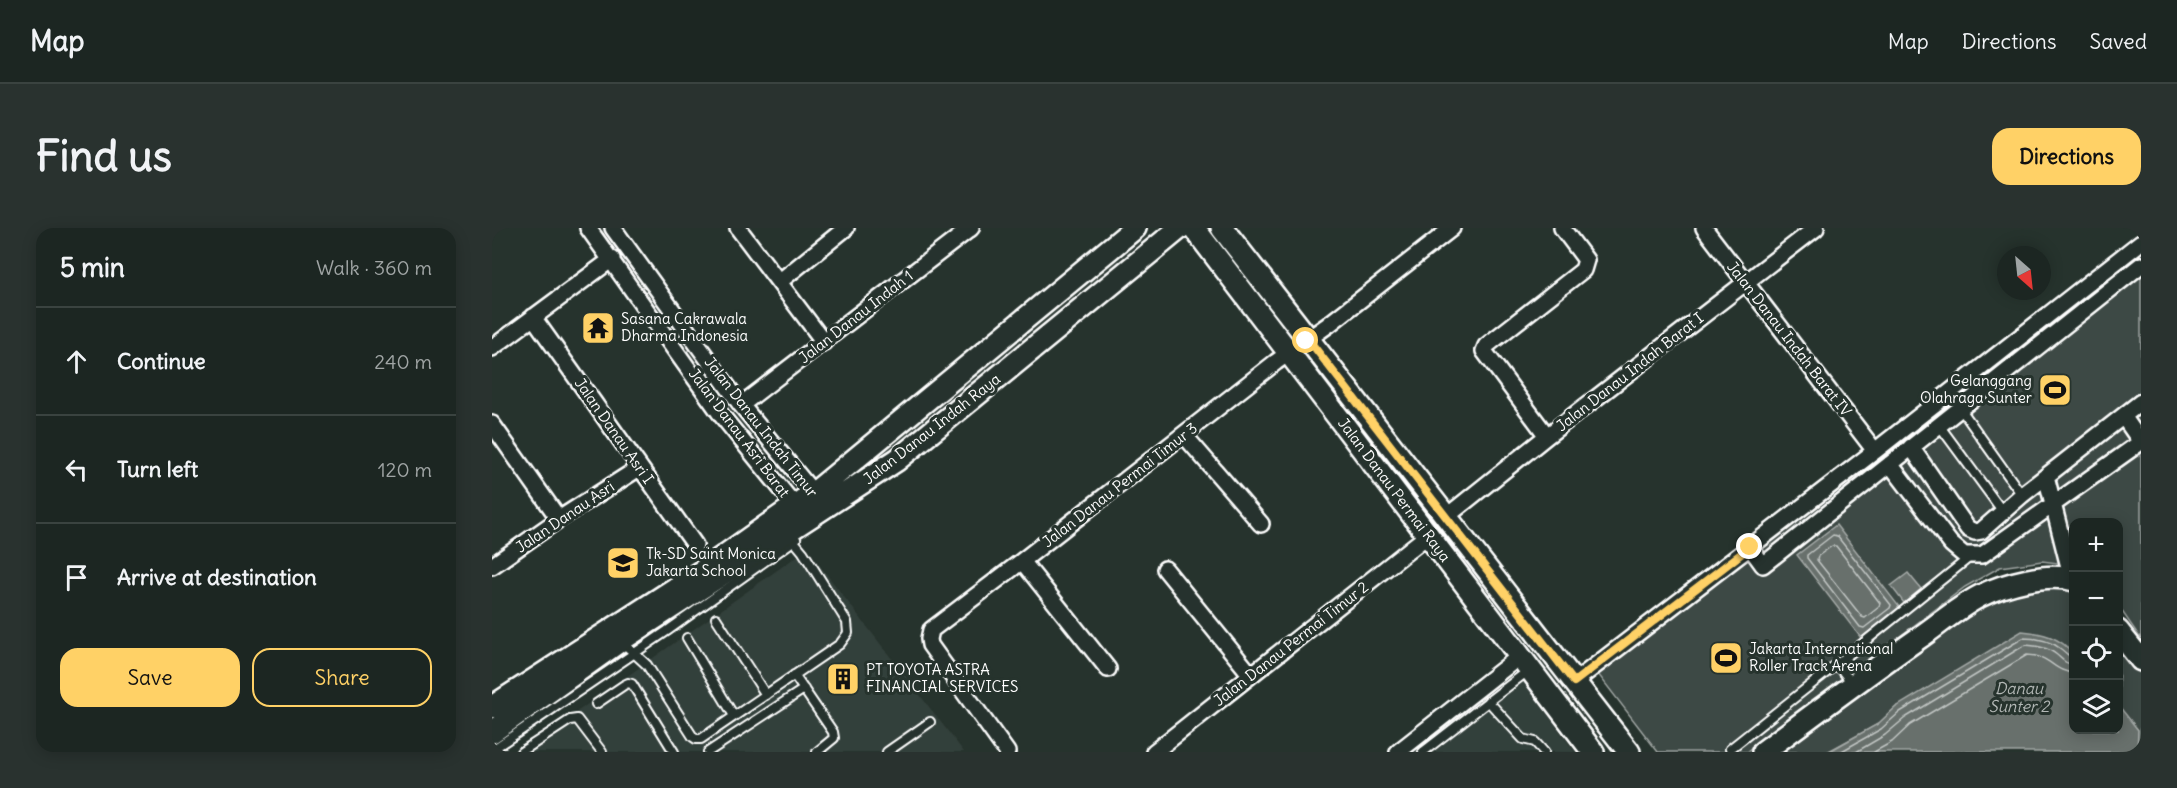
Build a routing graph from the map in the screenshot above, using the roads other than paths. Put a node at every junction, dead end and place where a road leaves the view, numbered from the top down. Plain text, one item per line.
1 (588, 228) edge
2 (613, 228) edge
3 (738, 228) edge
4 (846, 228) edge
5 (971, 228) edge
6 (1135, 228) edge
7 (1180, 228) edge
8 (1194, 228) edge
9 (1222, 228) edge
10 (1452, 228) edge
11 (1562, 228) edge
12 (1704, 228) edge
13 (1816, 228) edge
14 (2141, 242) edge
15 (612, 259) junction
16 (2141, 265) edge
17 (779, 282) junction
18 (1746, 283) junction
19 (2059, 307) junction
20 (533, 317) junction
21 (2069, 321) junction
22 (824, 342) junction
23 (1299, 346) junction
24 (492, 348) edge
25 (2141, 402) edge
26 (741, 405) junction
27 (1960, 408) junction
28 (2123, 416) junction
29 (492, 424) edge
30 (1939, 425) junction
31 (1184, 435) junction
32 (1547, 436) junction
33 (881, 438) junction
34 (2141, 442) edge
35 (1911, 447) junction
36 (1875, 451) junction
37 (897, 460) junction
38 (1890, 464) junction
39 (639, 468) junction
40 (2046, 476) junction
41 (2022, 495) junction
42 (819, 500) junction
43 (2054, 505) junction
44 (2003, 512) junction
45 (801, 513) junction
46 (1446, 517) junction
47 (560, 519) junction
48 (1261, 524) dead end
49 (1428, 535) junction
50 (790, 537) junction
51 (695, 545) dead end
52 (1750, 547) junction
53 (1972, 556) junction
54 (1023, 561) junction
55 (492, 567) edge
56 (1165, 569) dead end
57 (2071, 572) edge
58 (2069, 579) edge
59 (716, 618) dead end
60 (2123, 637) edge
61 (687, 638) dead end
62 (627, 647) junction
63 (2141, 660) edge
64 (1525, 663) junction
65 (1837, 664) junction
66 (1108, 669) dead end
67 (794, 675) junction
68 (1251, 675) junction
69 (1574, 682) junction
70 (1853, 684) junction
71 (804, 688) junction
72 (766, 695) junction
73 (1488, 701) junction
74 (596, 704) dead end
75 (492, 707) edge
76 (734, 716) junction
77 (930, 722) dead end
78 (500, 738) edge
79 (1730, 749) dead end
80 (492, 750) edge
81 (521, 752) edge
82 (602, 752) edge
83 (674, 752) edge
84 (708, 752) edge
85 (817, 752) edge
86 (887, 752) edge
87 (1007, 752) edge
88 (1154, 752) edge
89 (1398, 752) edge
90 (1423, 752) edge
91 (1544, 752) edge
92 (1593, 752) edge
93 (1629, 752) edge
94 (1763, 752) edge

1 - 15 street, Jalan Danau Asri Barat
2 - 26 street, Jalan Danau Indah Timur
3 - 17 street
4 - 17 street
5 - 22 street, Jalan Danau Indah 1
6 - 33 street, Jalan Danau Indah Raya
7 - 37 street, Jalan Danau Indah Raya
8 - 23 street, Jalan Danau Permai Raya
9 - 23 street, Jalan Danau Permai Raya
10 - 23 street, Jalan Danau Permai Timur 3
11 - 32 street
12 - 18 street, Jalan Danau Indah Barat IV
13 - 18 street, Jalan Danau Indah Barat I
14 - 19 street
15 - 20 street
15 - 45 street, Jalan Danau Asri Barat
16 - 21 street
17 - 22 street
18 - 32 street, Jalan Danau Indah Barat I
18 - 36 street, Jalan Danau Indah Barat IV
19 - 21 street
19 - 36 street
20 - 24 street
20 - 39 street, Jalan Danau Asri I
21 - 27 street
22 - 26 street, Jalan Danau Indah 1
23 - 31 street, Jalan Danau Permai Timur 3
23 - 46 street, Jalan Danau Permai Raya
23 - 49 street, Jalan Danau Permai Raya
25 - 28 street
26 - 42 street, Jalan Danau Indah Timur
27 - 30 street
27 - 41 lane
28 - 34 street
28 - 40 street
29 - 47 street
30 - 35 street
30 - 44 lane
31 - 48 street
31 - 54 street, Jalan Danau Permai Timur 3
32 - 46 street, Jalan Danau Indah Barat I
33 - 37 street
33 - 42 street, Jalan Danau Indah Raya
34 - 43 street
35 - 38 street
35 - 44 street
36 - 52 street
37 - 42 street, Jalan Danau Indah Raya
38 - 52 street
38 - 53 street
39 - 47 street, Jalan Danau Asri
39 - 51 street, Jalan Danau Asri I
40 - 41 street
40 - 43 street
41 - 44 street
42 - 45 street, Jalan Danau Indah Raya
43 - 53 street
43 - 57 street
45 - 50 street, Jalan Danau Indah Raya
45 - 75 street, Jalan Danau Indah Raya
46 - 69 street, Jalan Danau Permai Raya
47 - 55 street, Jalan Danau Asri
49 - 64 street, Jalan Danau Permai Raya
49 - 68 street, Jalan Danau Permai Timur 2
50 - 62 street, Jalan Danau Indah Raya
50 - 67 lane
52 - 69 street
53 - 65 lane
54 - 66 street
54 - 87 street, Jalan Danau Permai Timur 3
56 - 68 street
58 - 70 street
59 - 72 lane
60 - 63 street
61 - 76 lane
62 - 76 lane
62 - 78 street, Jalan Danau Indah Raya
64 - 73 lane
64 - 89 street
64 - 92 street, Jalan Danau Permai Raya
65 - 70 lane
65 - 79 lane
67 - 71 lane
67 - 72 lane
68 - 88 street, Jalan Danau Permai Timur 2
69 - 93 street, Jalan Danau Permai Raya
70 - 94 street
71 - 84 lane
71 - 85 lane
72 - 76 lane
73 - 90 lane
73 - 91 lane
74 - 83 lane
77 - 86 lane
78 - 80 lane
81 - 82 lane

